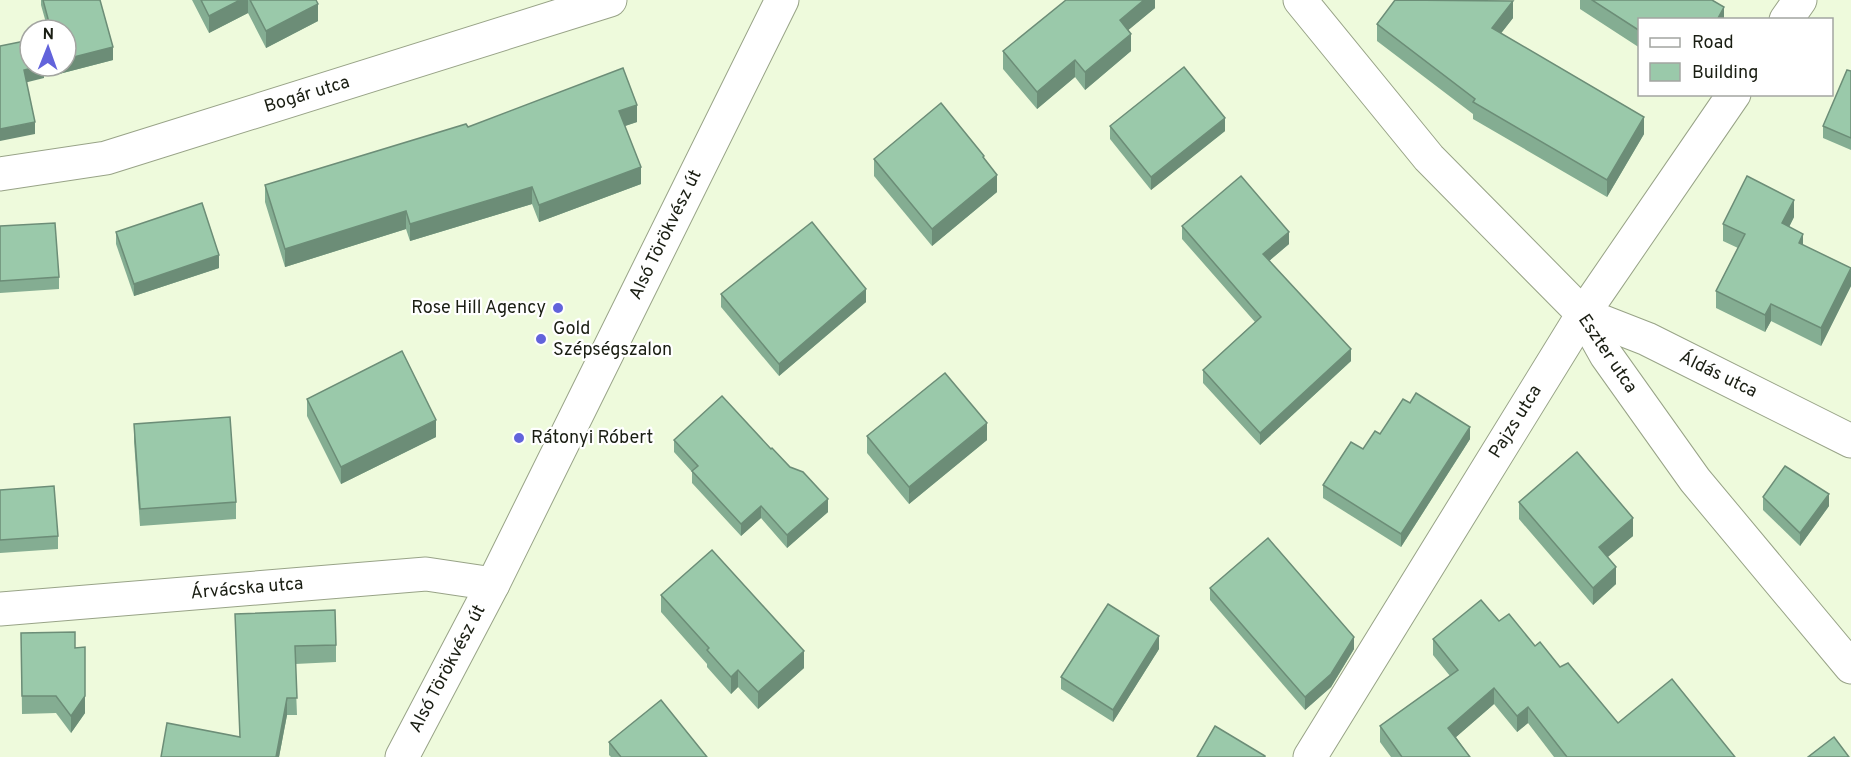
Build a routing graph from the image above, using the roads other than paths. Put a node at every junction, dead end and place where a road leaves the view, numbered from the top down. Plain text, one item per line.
1 (610, 0) edge
2 (782, 0) edge
3 (1300, 0) edge
4 (1800, 0) edge
5 (1787, 18) edge
6 (1733, 96) edge
7 (0, 174) edge
8 (1583, 314) junction
9 (1851, 441) edge
10 (493, 584) junction
11 (0, 609) edge
12 (1851, 668) edge
13 (402, 757) edge
14 (1310, 757) edge

1 - 7 street, Bogár utca
2 - 10 street, Alsó Törökvész út
3 - 8 street, Eszter utca
4 - 5 street
6 - 8 street, Pajzs utca
8 - 9 street, Áldás utca
8 - 12 street, Eszter utca
8 - 14 street, Pajzs utca
10 - 11 street, Árvácska utca
10 - 13 street, Alsó Törökvész út

